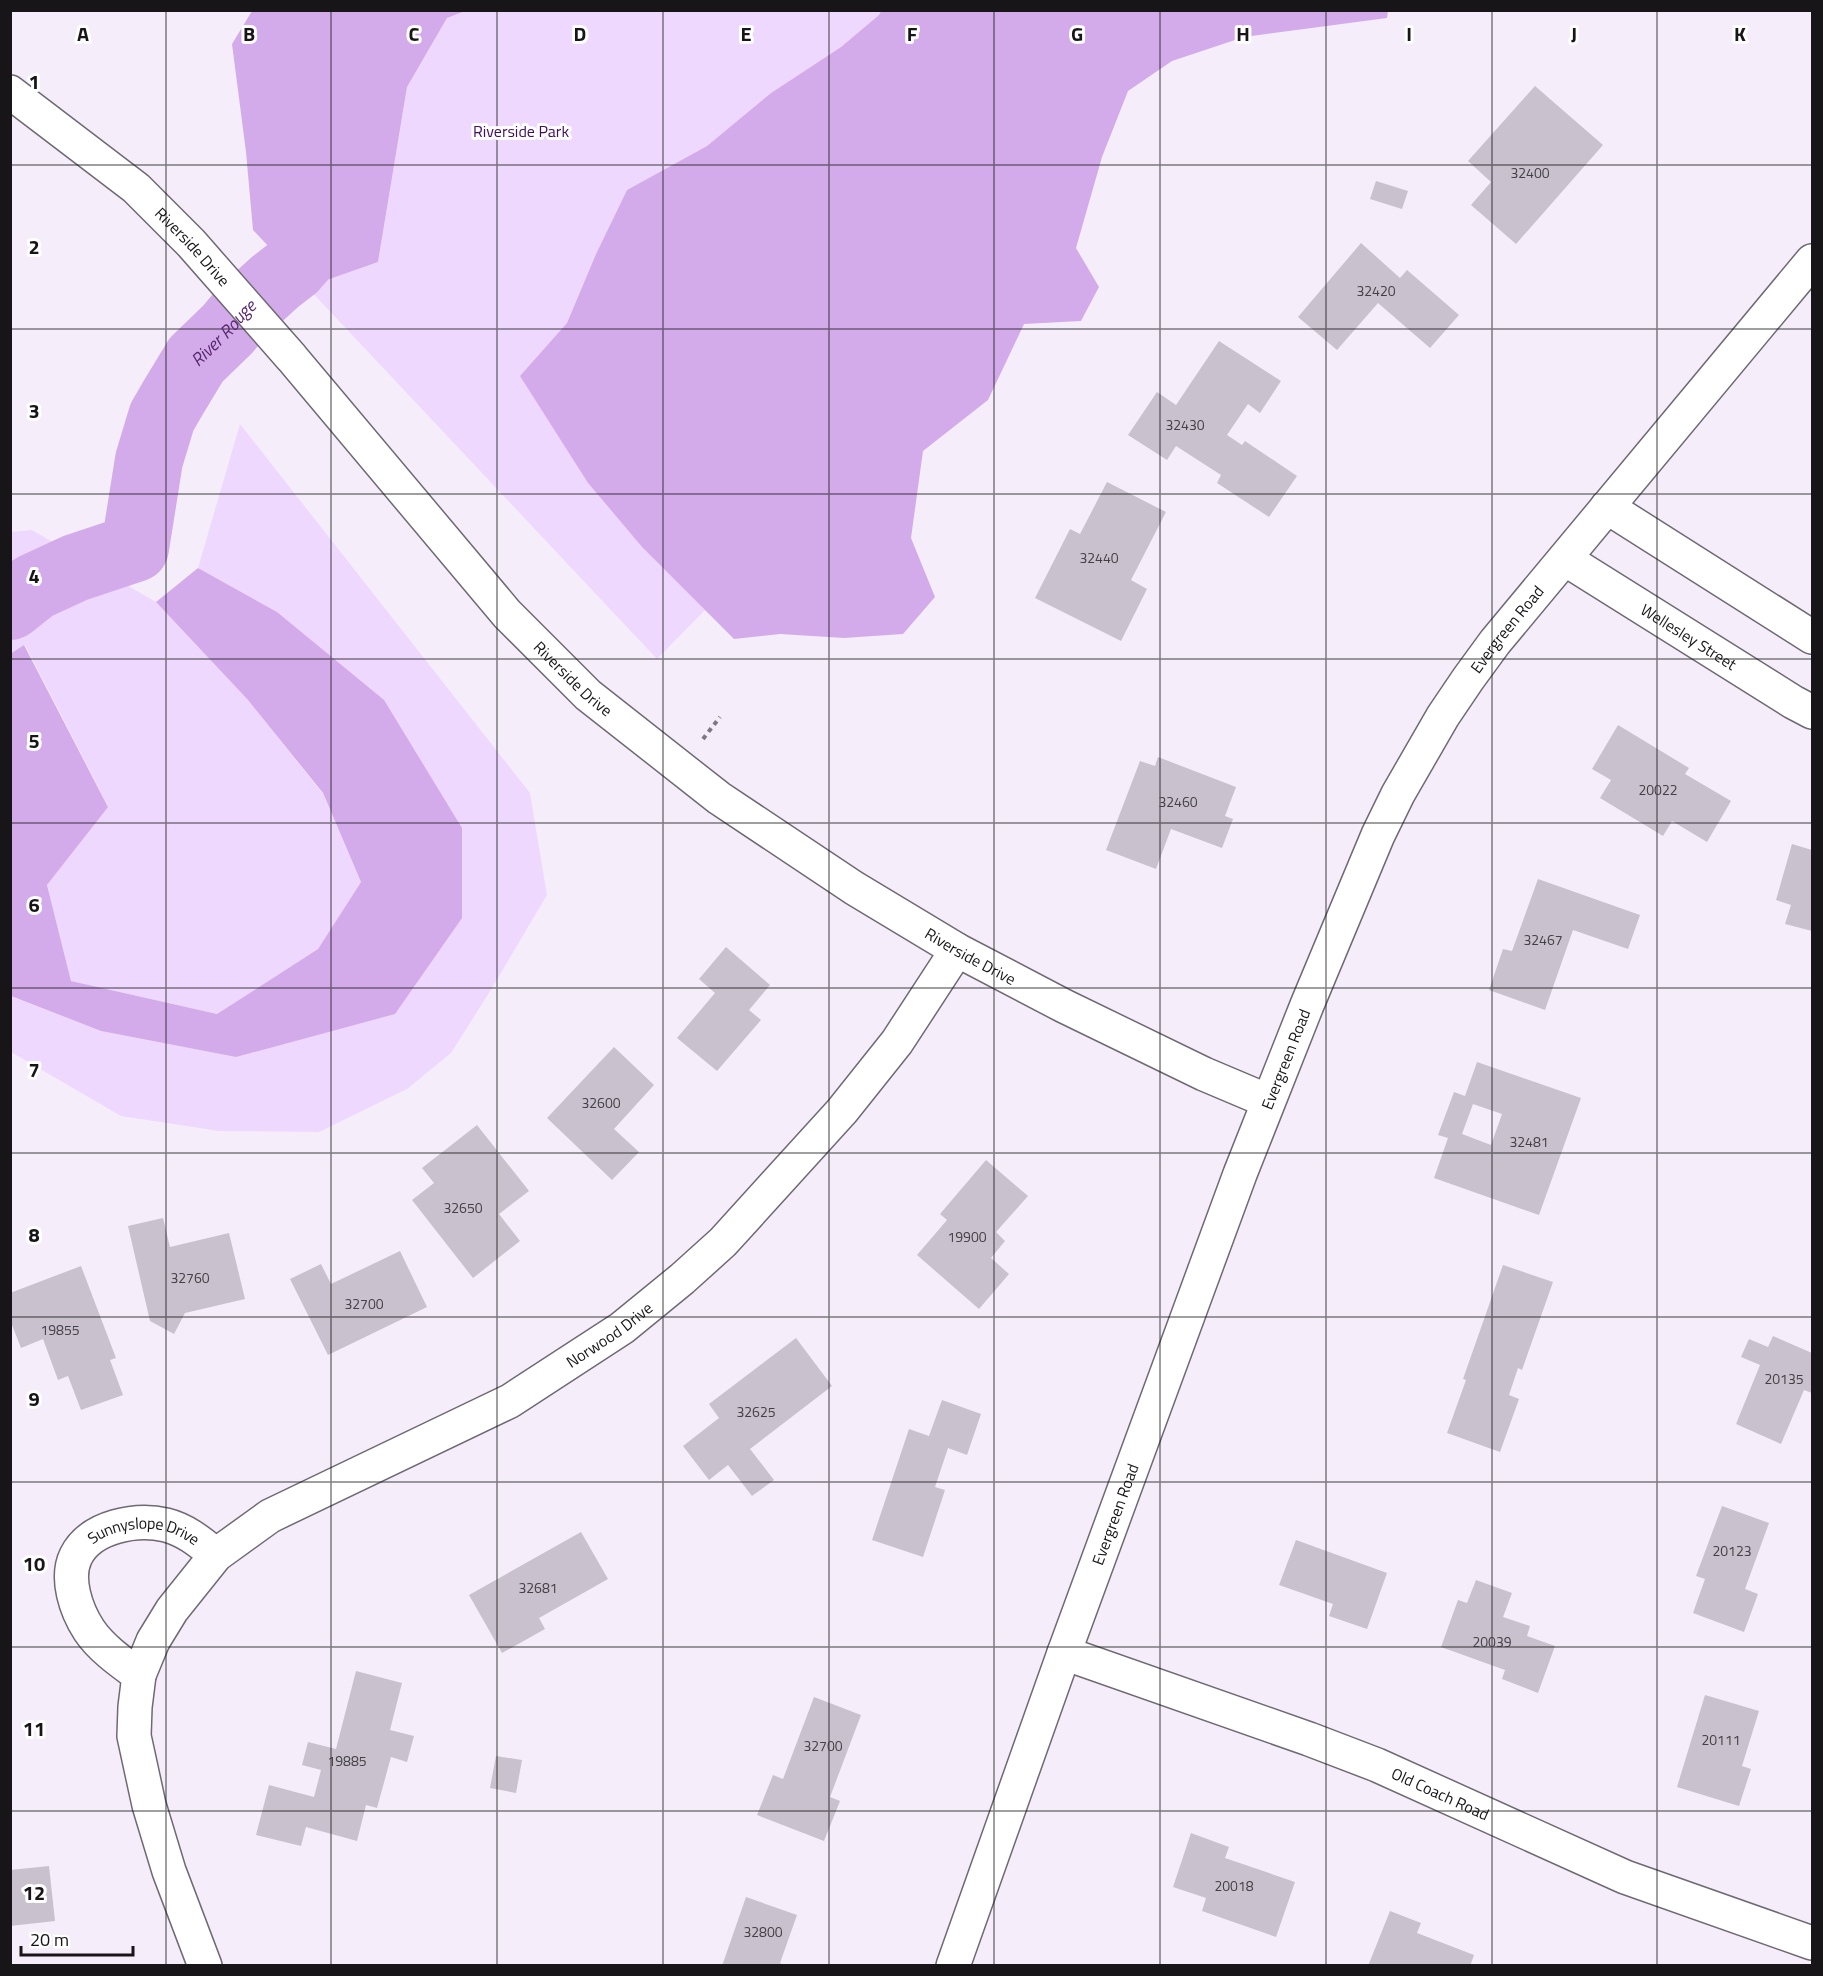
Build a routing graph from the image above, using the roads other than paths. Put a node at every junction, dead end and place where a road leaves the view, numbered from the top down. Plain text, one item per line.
1 (10, 92) edge
2 (1812, 261) edge
3 (1607, 507) junction
4 (1564, 559) junction
5 (1812, 637) edge
6 (1812, 712) edge
7 (957, 950) junction
8 (1268, 1101) junction
9 (216, 1555) junction
10 (1064, 1653) junction
11 (139, 1676) junction
12 (1812, 1941) edge
13 (205, 1965) edge
14 (953, 1965) edge

1 - 7 street, Riverside Drive
2 - 3 street, Evergreen Road
3 - 4 street, Evergreen Road
3 - 5 street
4 - 6 street, Wellesley Street
4 - 8 street, Evergreen Road
7 - 8 street, Riverside Drive
7 - 9 street, Norwood Drive
8 - 10 street, Evergreen Road
9 - 11 street, Norwood Drive
9 - 11 street, Sunnyslope Drive
10 - 12 street, Old Coach Road
10 - 14 street, Evergreen Road
11 - 13 street

